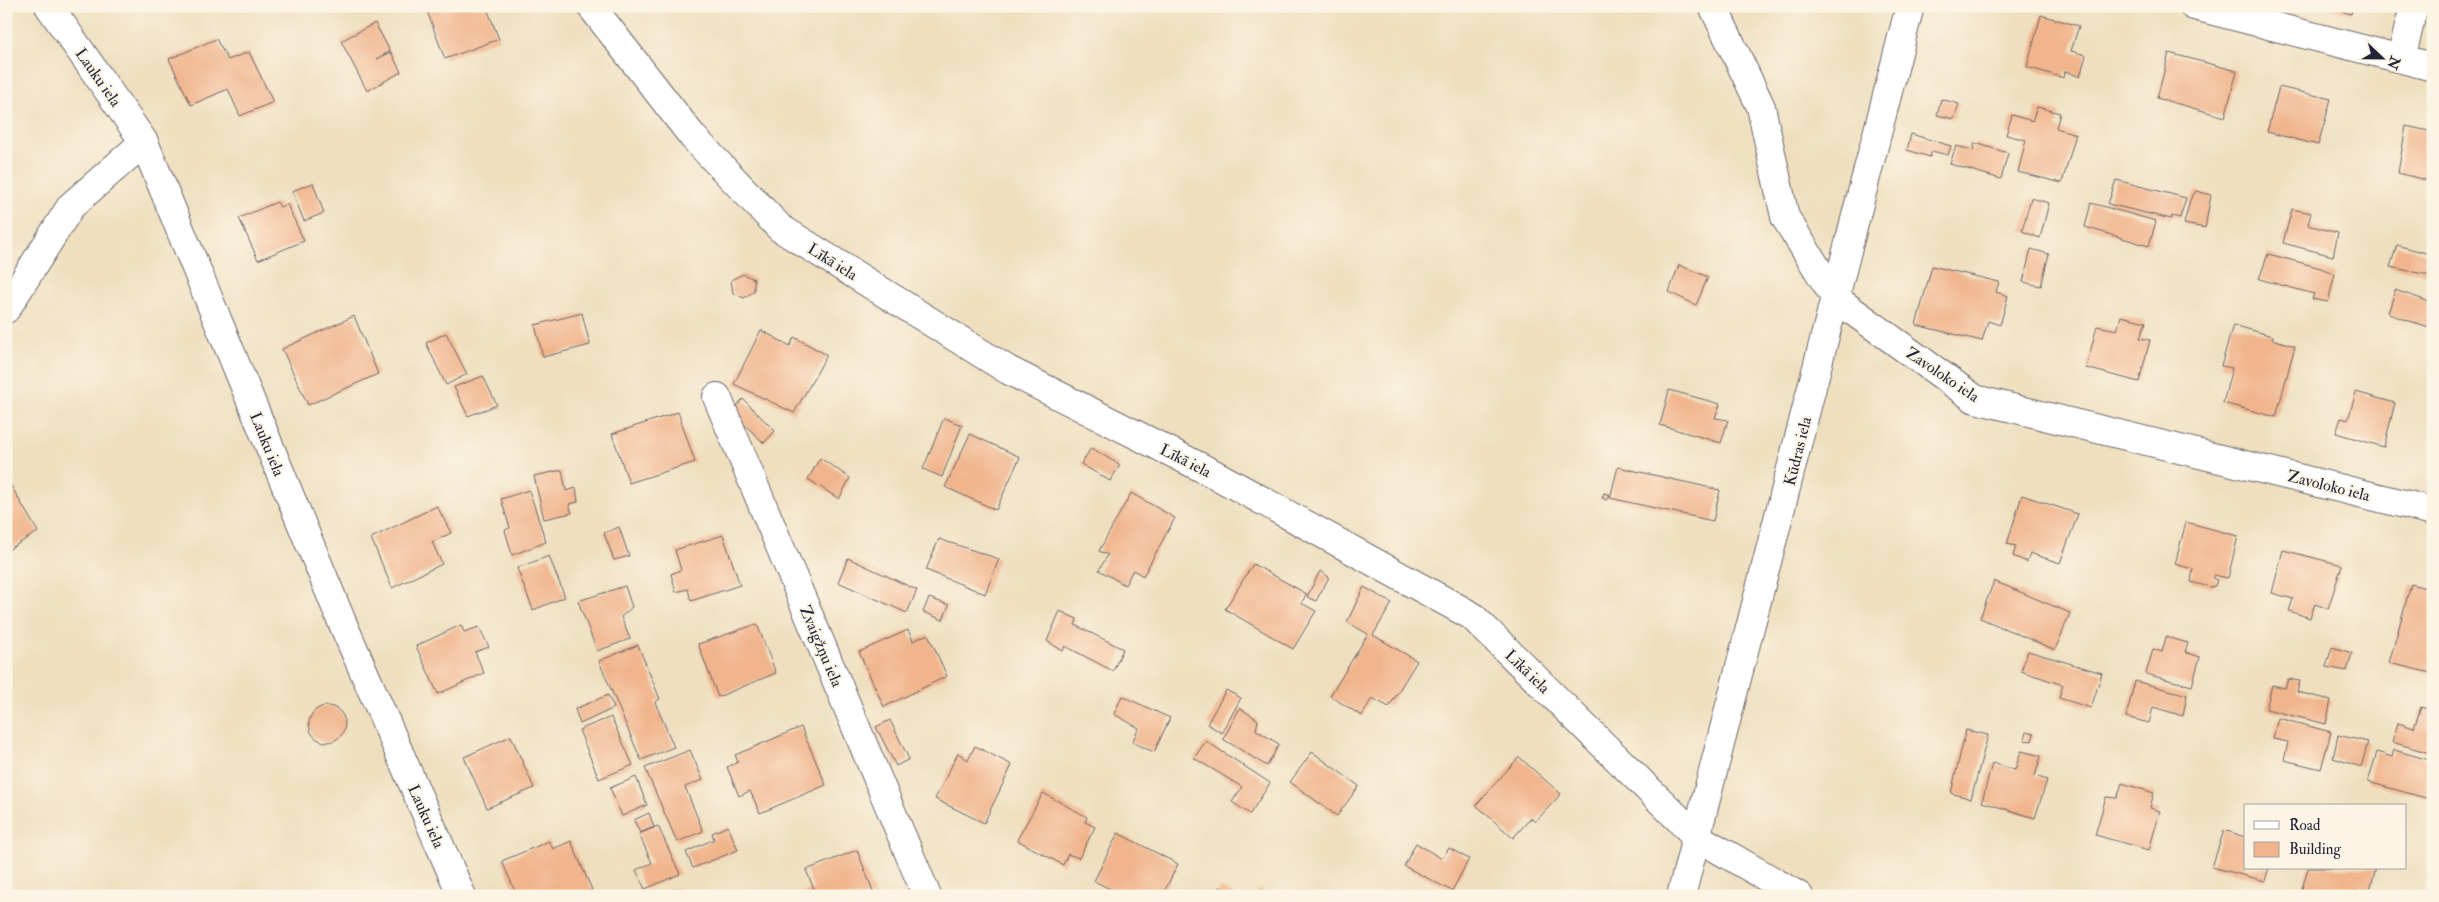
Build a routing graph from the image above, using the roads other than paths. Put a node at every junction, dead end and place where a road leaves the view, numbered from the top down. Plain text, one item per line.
1 (49, 6) edge
2 (591, 6) edge
3 (1713, 6) edge
4 (1910, 6) edge
5 (2194, 6) edge
6 (2414, 6) edge
7 (2401, 59) junction
8 (2433, 67) edge
9 (144, 142) junction
10 (1836, 299) junction
11 (6, 309) edge
12 (716, 397) dead end
13 (2433, 511) edge
14 (1697, 837) junction
15 (462, 896) edge
16 (927, 896) edge
17 (1681, 896) edge
18 (1799, 896) edge

1 - 9 street, Lauku iela
2 - 14 street, Līkā iela
3 - 10 street, Zavoloko iela
4 - 10 street, Kūdras iela
5 - 7 street
6 - 7 street
7 - 8 street
9 - 11 street
9 - 15 street, Lauku iela
10 - 13 street, Zavoloko iela
10 - 14 street, Kūdras iela
12 - 16 street, Zvaigžņu iela
14 - 17 street, Kūdras iela
14 - 18 street, Līkā iela

